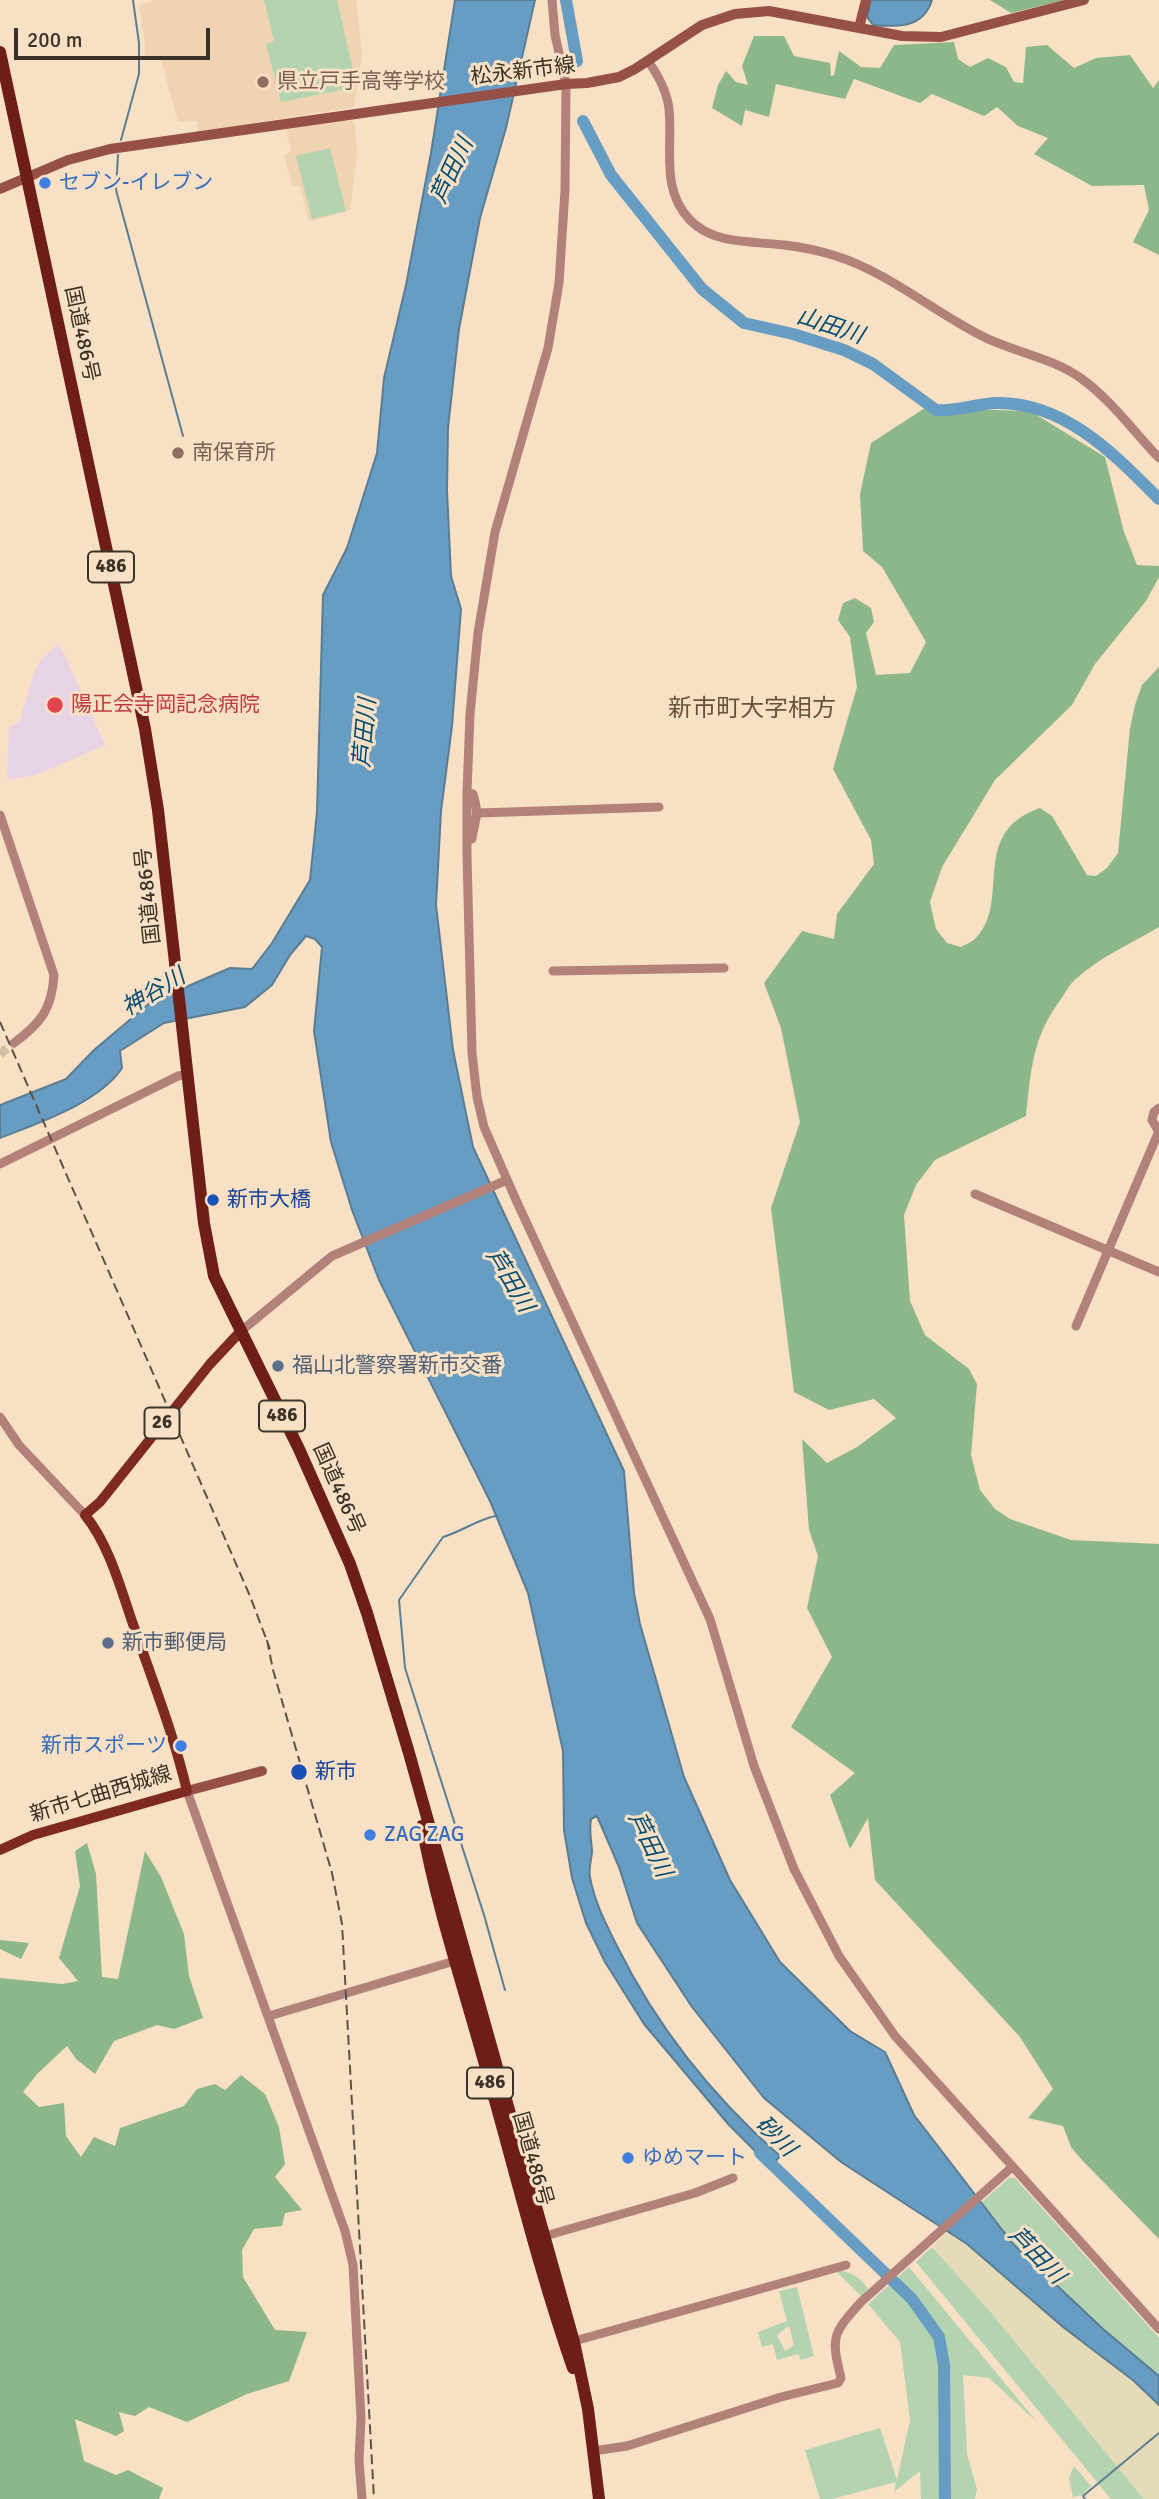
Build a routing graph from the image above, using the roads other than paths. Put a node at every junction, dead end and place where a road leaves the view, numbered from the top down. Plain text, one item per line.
1 (552, 0) edge
2 (866, 0) edge
3 (1084, 0) edge
4 (859, 28) junction
5 (0, 52) edge
6 (648, 61) junction
7 (560, 85) junction
8 (27, 176) junction
9 (0, 188) edge
10 (1159, 458) edge
11 (467, 792) junction
12 (659, 807) dead end
13 (479, 813) junction
14 (0, 815) edge
15 (467, 844) junction
16 (724, 968) dead end
17 (553, 971) dead end
18 (15, 1043) tunnel mouth
19 (188, 1073) junction
20 (1159, 1108) edge
21 (1159, 1131) edge
22 (0, 1164) edge
23 (507, 1180) junction
24 (975, 1195) dead end
25 (1109, 1250) junction
26 (1159, 1272) edge
27 (1076, 1326) dead end
28 (240, 1332) junction
29 (0, 1416) edge
30 (85, 1515) junction
31 (262, 1771) dead end
32 (187, 1791) junction
33 (0, 1850) edge
34 (461, 1959) junction
35 (269, 2016) junction
36 (1010, 2169) junction
37 (733, 2178) dead end
38 (545, 2236) junction
39 (846, 2265) dead end
40 (1159, 2329) edge
41 (570, 2343) junction
42 (593, 2451) junction
43 (362, 2499) edge
44 (599, 2499) edge

1 - 7 street
2 - 4 main road
3 - 4 main road, 松永新市線
4 - 6 main road, 松永新市線
5 - 8 highway, 国道486号 / 486
6 - 7 main road, 松永新市線
6 - 10 street
7 - 8 main road, 松永新市線
7 - 11 street
8 - 9 main road, 松永新市線
8 - 19 highway, 国道486号 / 486
11 - 13 street
11 - 15 street
12 - 13 street
13 - 15 street
14 - 18 street
15 - 23 street
16 - 17 street
19 - 22 street
19 - 28 highway, 国道486号 / 486
20 - 21 street
21 - 25 street
23 - 28 street
23 - 36 street
24 - 25 street
25 - 26 street
25 - 27 street
28 - 30 main road, 26
28 - 34 highway, 国道486号 / 486
29 - 30 street
30 - 32 main road, 新市七曲西城線
31 - 32 main road
32 - 33 main road, 新市七曲西城線
32 - 35 street
34 - 35 street
34 - 38 highway, 国道486号 / 486
34 - 41 highway, 国道486号 / 486
35 - 43 street
36 - 40 street
36 - 42 street
37 - 38 street
38 - 41 highway, 国道486号 / 486
39 - 41 street
41 - 42 highway, 国道486号 / 486
42 - 44 highway, 国道486号 / 486

